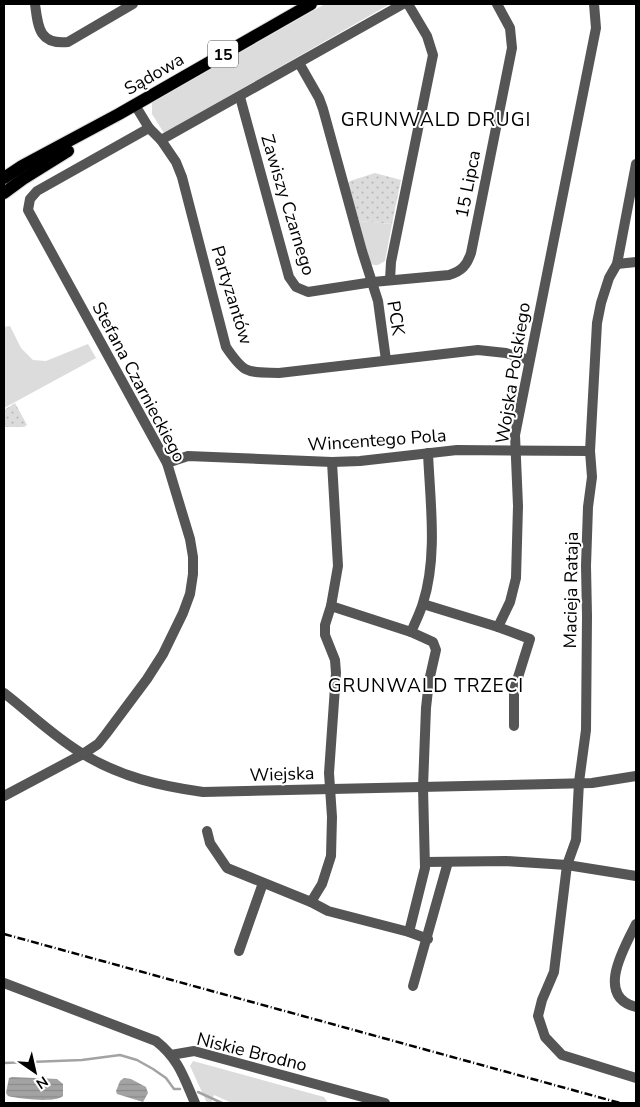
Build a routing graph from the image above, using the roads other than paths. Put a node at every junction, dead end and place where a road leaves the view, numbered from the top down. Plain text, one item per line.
1 (35, 4) edge
2 (133, 4) edge
3 (311, 4) edge
4 (403, 4) edge
5 (408, 4) edge
6 (497, 4) edge
7 (594, 4) edge
8 (299, 63) junction
9 (240, 96) junction
10 (135, 105) junction
11 (119, 114) junction
12 (149, 128) junction
13 (162, 140) junction
14 (636, 164) edge
15 (4, 178) edge
16 (4, 193) edge
17 (636, 262) edge
18 (617, 264) junction
19 (390, 280) junction
20 (373, 282) junction
21 (386, 360) junction
22 (529, 360) junction
23 (516, 450) junction
24 (590, 451) junction
25 (428, 452) junction
26 (332, 462) junction
27 (167, 463) junction
28 (423, 604) junction
29 (331, 606) junction
30 (498, 627) junction
31 (411, 632) junction
32 (4, 693) edge
33 (514, 726) dead end
34 (83, 754) junction
35 (636, 776) edge
36 (579, 782) junction
37 (423, 787) junction
38 (330, 789) junction
39 (4, 796) edge
40 (207, 831) dead end
41 (425, 862) junction
42 (448, 862) junction
43 (568, 865) junction
44 (636, 876) edge
45 (263, 883) junction
46 (311, 902) junction
47 (636, 924) edge
48 (408, 932) junction
49 (428, 939) junction
50 (239, 951) dead end
51 (4, 983) edge
52 (413, 986) dead end
53 (636, 1007) edge
54 (171, 1055) junction
55 (636, 1078) edge
56 (196, 1103) edge
57 (386, 1103) edge

1 - 2 street
3 - 10 main road, Sądowa / 15
4 - 8 street
5 - 19 street
6 - 19 street, 15 Lipca
7 - 22 street, Wojska Polskiego
8 - 9 street
8 - 20 street, PCK
9 - 13 street
9 - 20 street, Zawiszy Czarnego
10 - 11 main road, Sądowa / 15
10 - 12 street, Partyzantów
11 - 15 main road, Sądowa / 15
11 - 16 main road, Sądowa / 15
12 - 13 street, Partyzantów
12 - 27 street, Stefana Czarnieckiego
13 - 21 street, Partyzantów
14 - 18 street, Macieja Rataja
17 - 18 street
18 - 24 street, Macieja Rataja
19 - 20 street, Zawiszy Czarnego
20 - 21 street, PCK
21 - 22 street, Partyzantów
22 - 23 street, Wojska Polskiego
23 - 24 street, Wincentego Pola
23 - 25 street, Wincentego Pola
23 - 30 street, Wojska Polskiego
24 - 36 street, Macieja Rataja
25 - 26 street, Wincentego Pola
25 - 28 street
26 - 27 street, Wincentego Pola
26 - 29 street
27 - 34 street, Stefana Czarnieckiego
28 - 30 street
28 - 31 street
29 - 31 street
29 - 38 street
30 - 33 street
31 - 37 street
32 - 34 street, Wiejska
34 - 38 street, Wiejska
34 - 39 street
35 - 36 street, Wiejska
36 - 37 street, Wiejska
36 - 43 street, Macieja Rataja
37 - 38 street, Wiejska
37 - 41 street
38 - 46 street
40 - 45 street
41 - 42 street
41 - 48 street
42 - 43 street
42 - 49 street
43 - 44 street
43 - 55 street, Macieja Rataja
45 - 46 street
45 - 50 street
46 - 48 street
47 - 53 street
48 - 49 street
49 - 52 street
51 - 54 street, Niskie Brodno
54 - 56 street
54 - 57 street, Niskie Brodno

